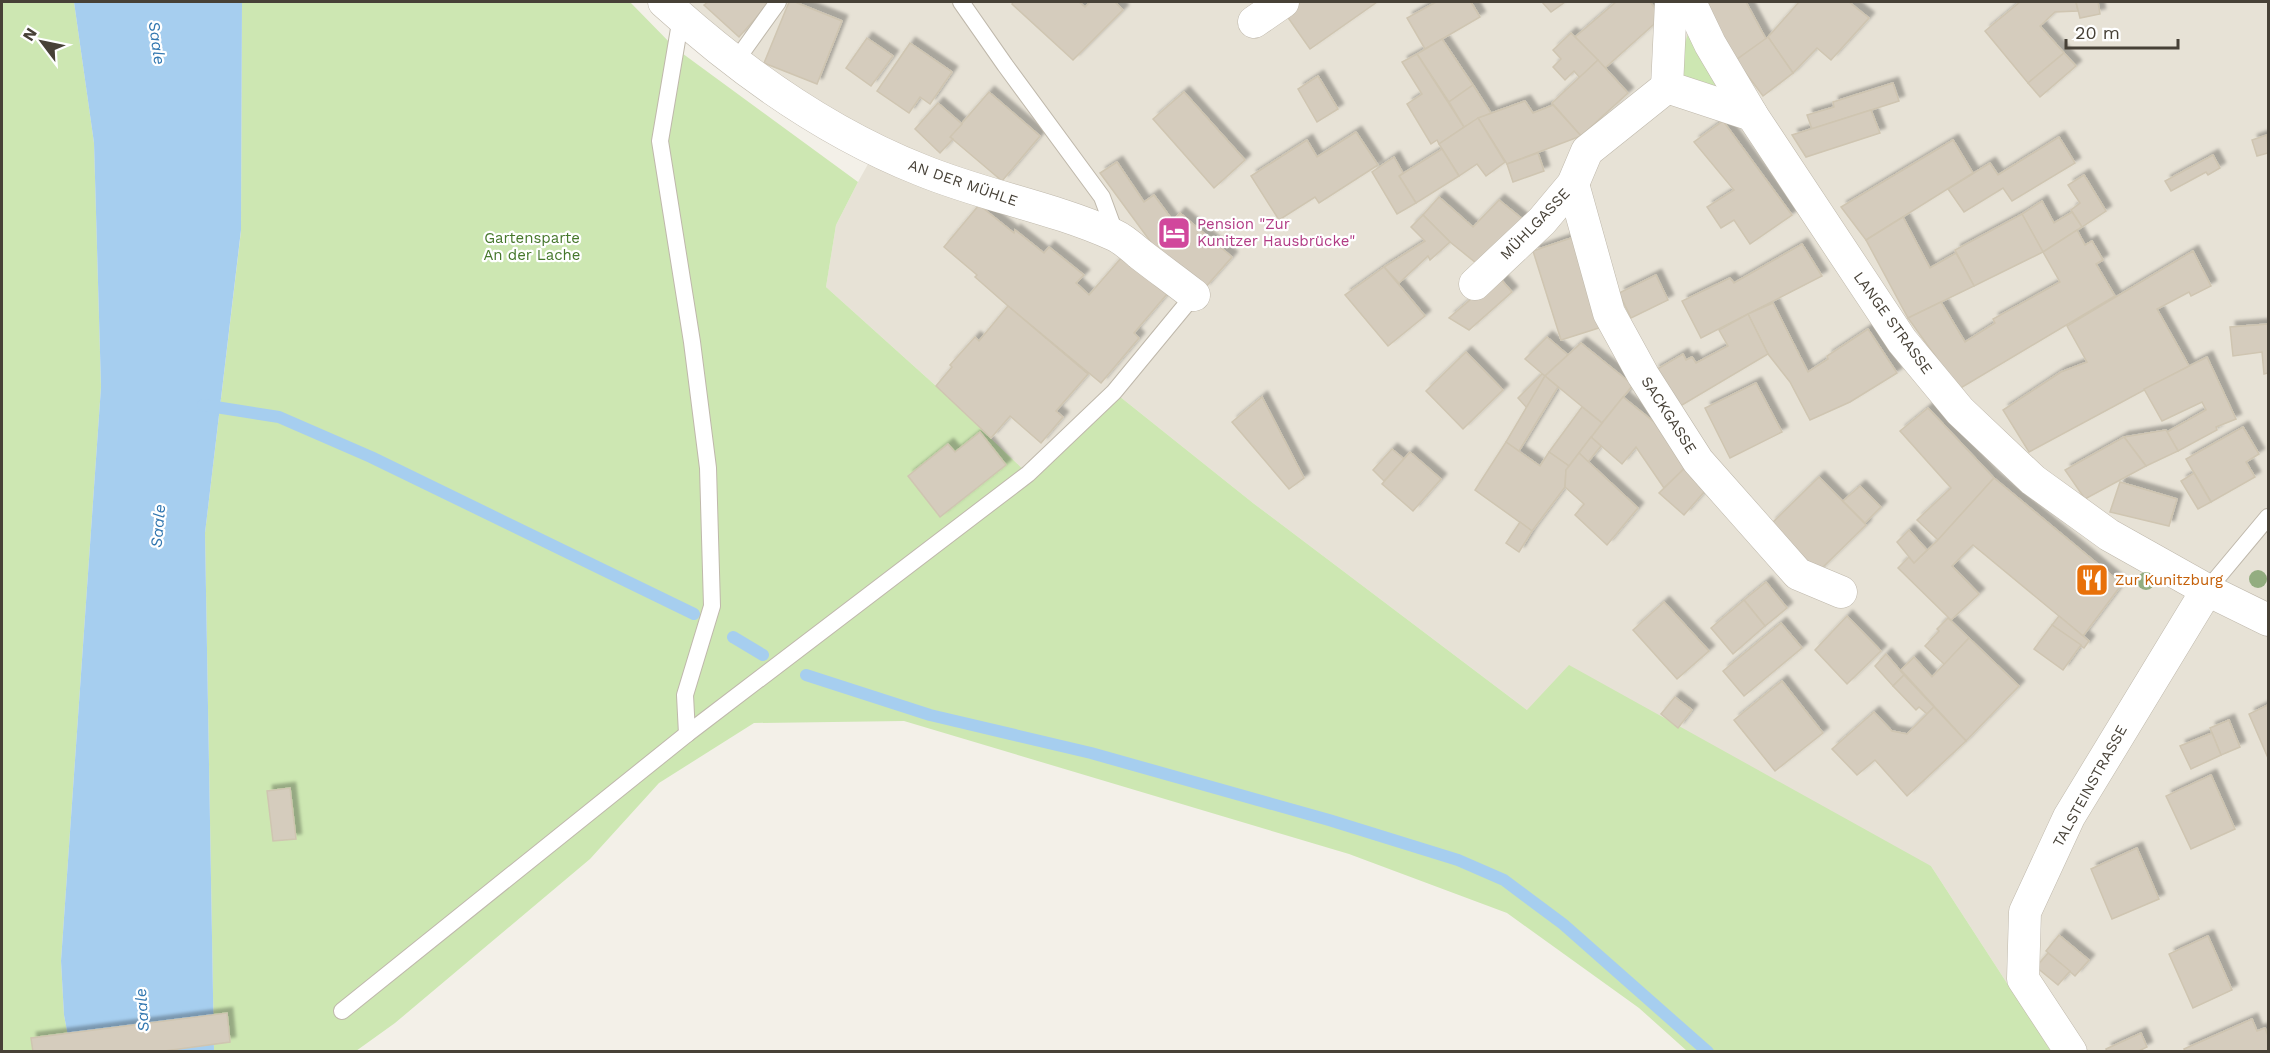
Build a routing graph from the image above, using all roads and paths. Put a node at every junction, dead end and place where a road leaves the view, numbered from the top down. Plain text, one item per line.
1 (778, 2) edge
2 (961, 2) edge
3 (1283, 2) edge
4 (1671, 2) edge
5 (1690, 2) edge
6 (672, 9) edge
7 (1254, 22) dead end
8 (735, 62) junction
9 (1667, 87) junction
10 (1752, 115) junction
11 (1574, 184) junction
12 (1117, 236) junction
13 (1475, 284) dead end
14 (1194, 295) joint
15 (2268, 518) edge
16 (2207, 590) junction
17 (1841, 592) dead end
18 (2268, 620) edge
19 (687, 734) junction
20 (342, 1011) dead end
21 (2071, 1052) edge

1 - 8 lane
2 - 12 lane
3 - 7 street
4 - 9 street
5 - 10 street, LANGE STRASSE
6 - 8 street, AN DER MÜHLE
6 - 19 lane
8 - 12 street, AN DER MÜHLE
9 - 10 street
9 - 11 street, MÜHLGASSE
10 - 16 street, LANGE STRASSE
11 - 13 street, MÜHLGASSE
11 - 17 street, SACKGASSE
12 - 14 street, AN DER MÜHLE
14 - 19 lane
15 - 16 lane
16 - 18 street
16 - 21 street, TALSTEINSTRASSE
19 - 20 lane

